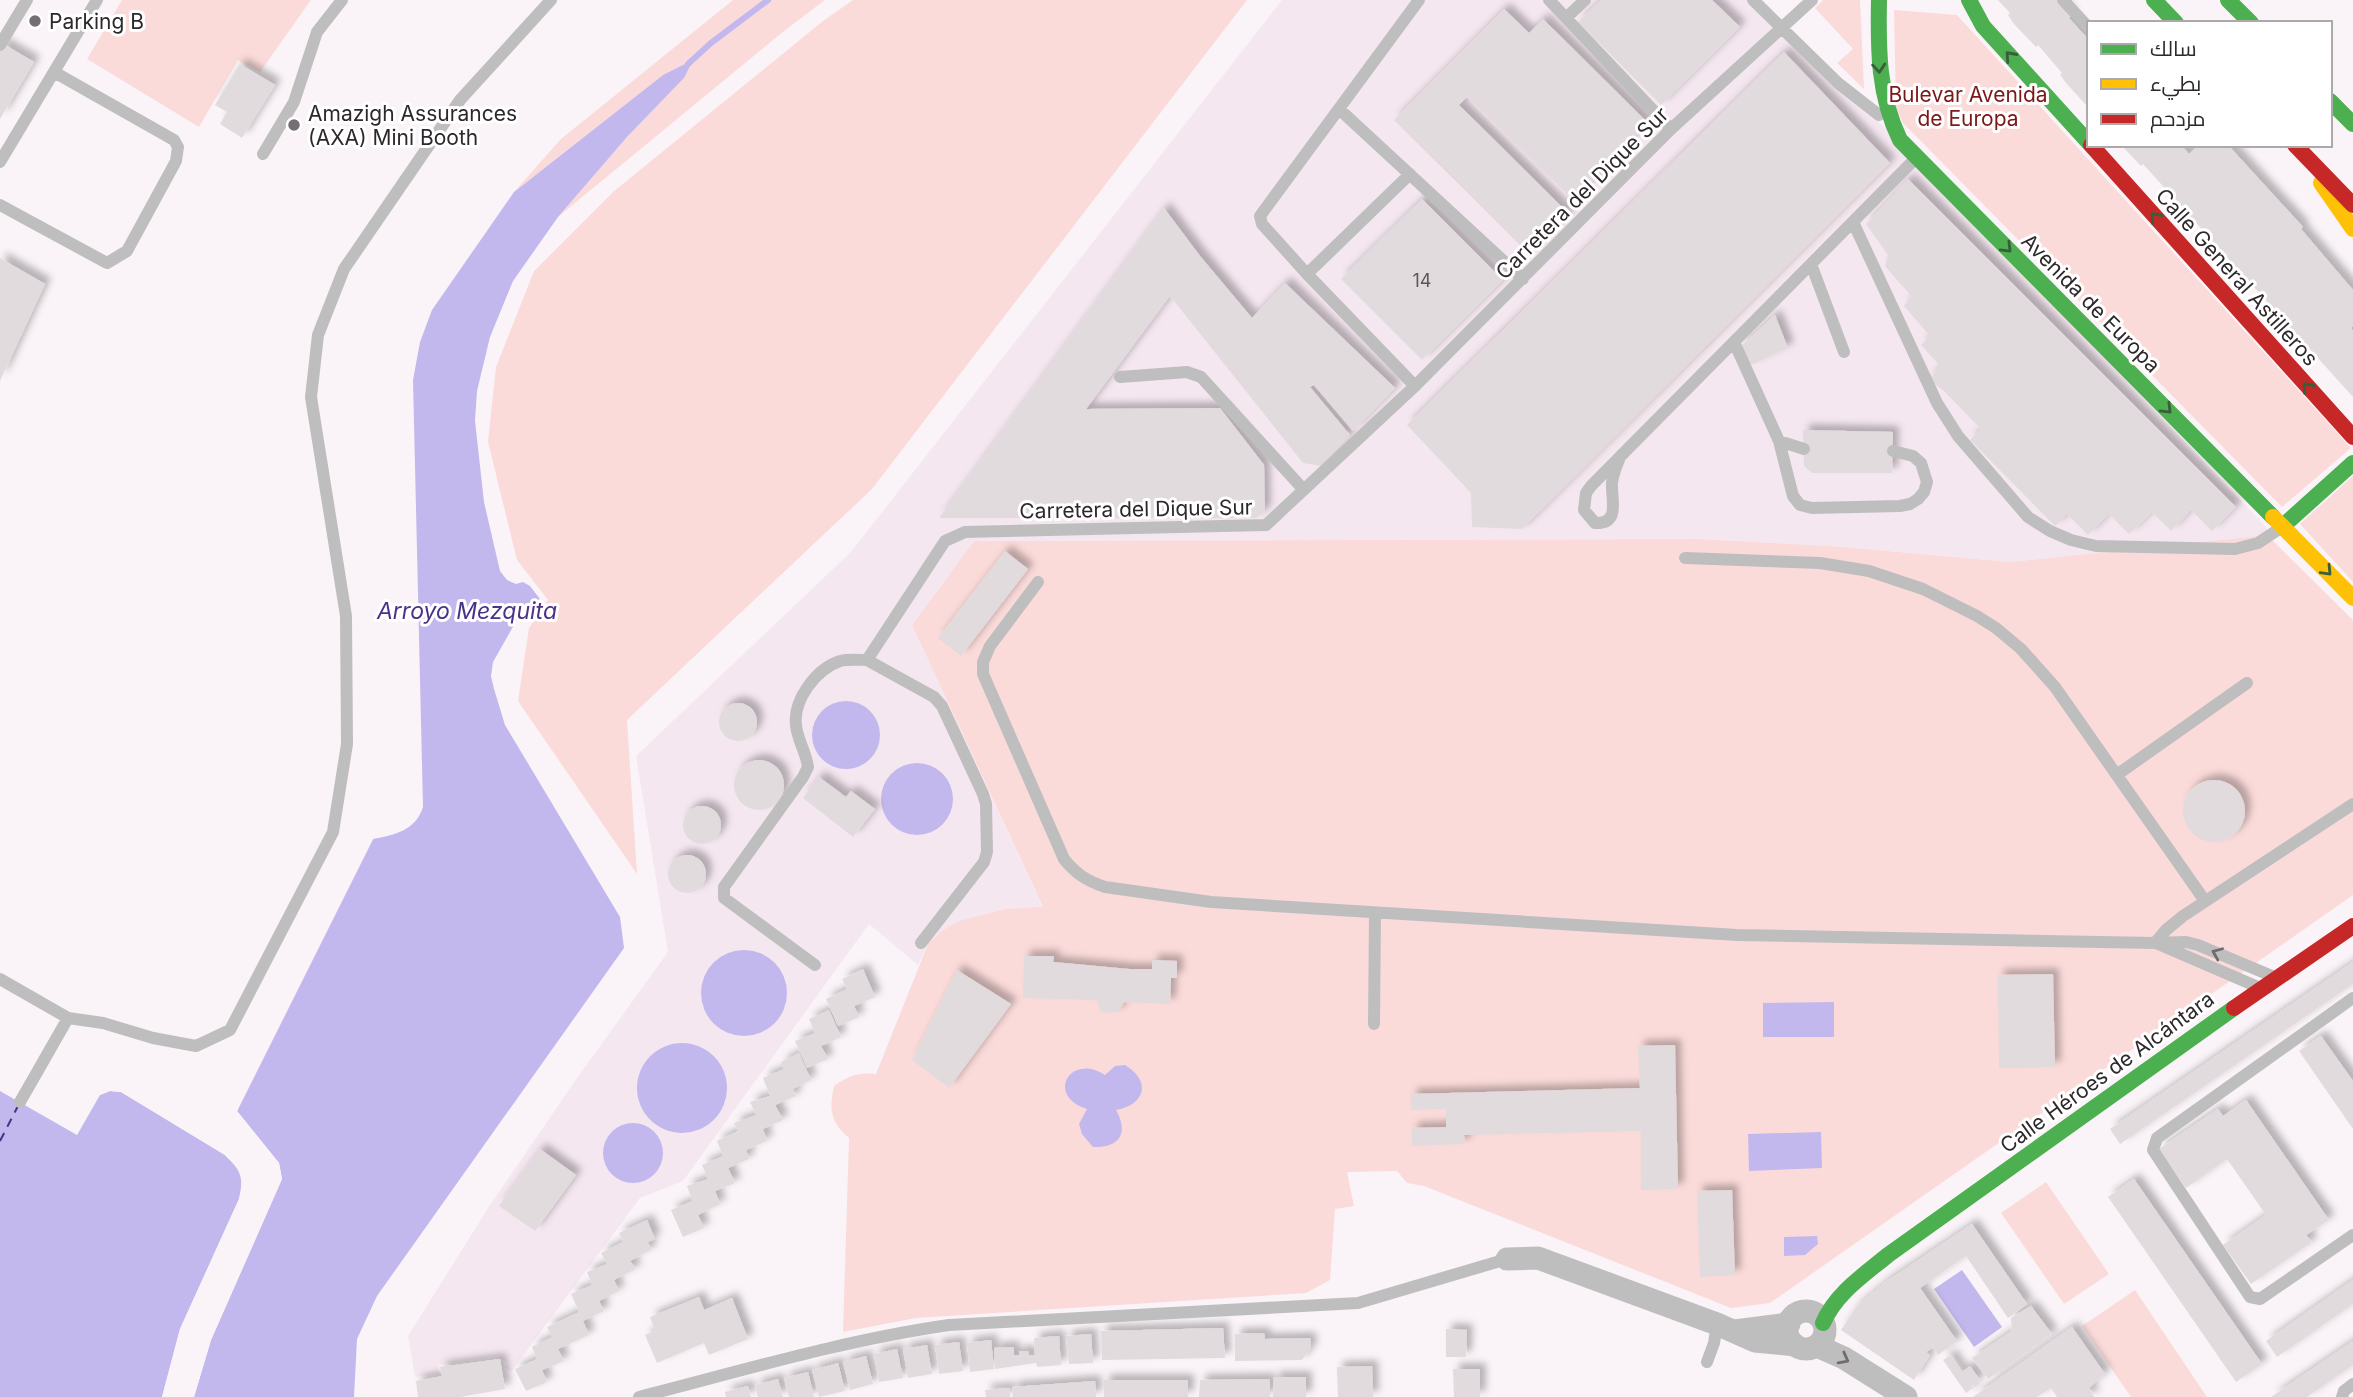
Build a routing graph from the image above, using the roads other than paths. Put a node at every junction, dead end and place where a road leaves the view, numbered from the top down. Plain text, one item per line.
1 (27, 0) edge
2 (97, 0) edge
3 (342, 0) edge
4 (551, 0) edge
5 (1419, 0) edge
6 (1549, 0) edge
7 (1585, 0) edge
8 (1753, 0) edge
9 (1812, 0) edge
10 (1879, 0) edge
11 (1969, 0) edge
12 (1978, 0) edge
13 (2063, 0) edge
14 (2154, 0) edge
15 (2228, 0) edge
16 (1566, 19) junction
17 (2174, 21) edge
18 (2249, 21) edge
19 (1983, 26) junction
20 (2087, 26) edge
21 (1782, 28) junction
22 (0, 45) edge
23 (54, 72) junction
24 (2332, 103) edge
25 (1339, 109) junction
26 (1891, 124) junction
27 (2353, 124) edge
28 (1671, 130) junction
29 (2087, 141) edge
30 (2093, 147) edge
31 (2299, 150) edge
32 (263, 154) dead end
33 (1916, 158) junction
34 (0, 162) edge
35 (1410, 174) junction
36 (0, 205) edge
37 (2353, 205) edge
38 (1853, 222) junction
39 (2353, 229) edge
40 (1811, 264) junction
41 (1307, 274) junction
42 (1523, 279) junction
43 (1734, 342) junction
44 (1844, 352) dead end
45 (1120, 377) dead end
46 (1415, 386) junction
47 (2353, 437) edge
48 (1779, 441) junction
49 (1804, 449) dead end
50 (1893, 451) dead end
51 (1619, 460) junction
52 (2353, 463) edge
53 (1303, 489) junction
54 (2284, 526) junction
55 (1685, 558) dead end
56 (1038, 582) dead end
57 (2353, 598) edge
58 (867, 660) junction
59 (2247, 683) dead end
60 (2118, 774) junction
61 (2353, 804) edge
62 (2205, 901) junction
63 (1375, 914) junction
64 (2353, 926) edge
65 (921, 943) dead end
66 (2155, 943) junction
67 (815, 965) dead end
68 (2277, 978) junction
69 (0, 979) edge
70 (2262, 988) junction
71 (2351, 1003) edge
72 (68, 1018) junction
73 (1374, 1024) dead end
74 (20, 1102) dead end
75 (2353, 1236) edge
76 (1888, 1255) joint
77 (1507, 1259) joint
78 (1726, 1327) junction
79 (1806, 1330) junction
80 (1707, 1362) dead end
81 (2353, 1384) edge
82 (639, 1397) edge
83 (1906, 1397) edge
84 (2343, 1397) edge

1 - 22 lane
2 - 23 lane
3 - 32 lane
4 - 72 lane
5 - 25 lane
6 - 16 lane
7 - 16 lane
8 - 21 lane
9 - 21 lane, Carretera del Dique Sur
10 -> 26 main road, Avenida de Europa
11 - 19 main road, Calle General Astilleros
12 - 19 main road
13 - 20 lane
14 - 17 main road
15 - 18 main road
16 - 28 lane
29 -> 19 main road, Calle General Astilleros
21 - 26 lane
21 - 28 lane, Carretera del Dique Sur
23 - 34 lane
23 - 36 lane
24 - 27 main road
25 - 35 lane
25 - 41 lane
26 - 33 main road, Avenida de Europa
28 - 42 lane, Carretera del Dique Sur
47 -> 30 main road, Calle General Astilleros
31 - 37 main road
31 - 39 main road
33 - 38 lane
33 -> 54 main road, Avenida de Europa
35 - 41 lane
35 - 42 lane
38 - 40 lane
38 - 54 lane
40 - 43 lane
40 - 44 lane
41 - 46 lane
42 - 46 lane, Carretera del Dique Sur
43 - 48 lane
43 - 51 lane
45 - 53 lane
46 - 53 lane, Carretera del Dique Sur
48 - 49 lane
48 - 50 lane
51 - 51 lane
52 - 54 main road
53 - 58 lane, Carretera del Dique Sur
54 -> 57 main road, Avenida de Europa
55 - 60 lane
56 - 63 lane
58 - 65 lane
58 - 67 lane
59 - 60 lane
60 - 62 lane
61 - 62 lane
62 - 66 lane
63 - 66 lane
63 - 73 lane
64 - 68 main road, Calle Héroes de Alcántara
68 -> 66 lane
66 - 70 lane
68 - 70 main road, Calle Héroes de Alcántara
69 - 72 lane
70 - 76 main road, Calle Héroes de Alcántara
71 - 75 lane
72 - 74 lane
76 - 79 street
77 - 78 street
77 - 82 lane
78 - 79 street
78 - 80 lane
79 -> 83 street
81 - 84 lane

